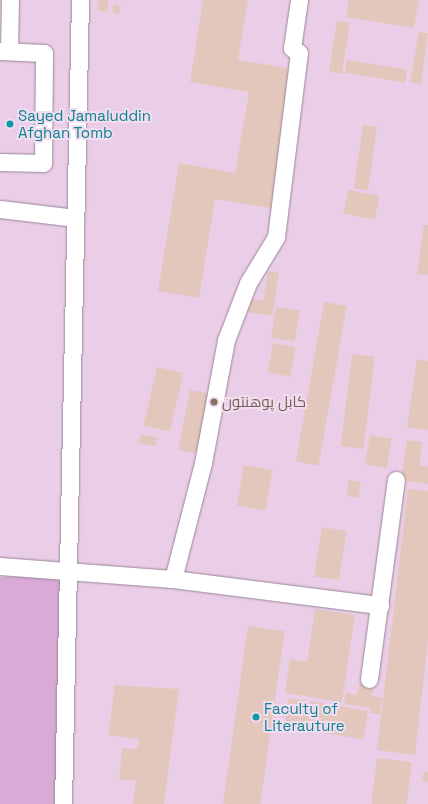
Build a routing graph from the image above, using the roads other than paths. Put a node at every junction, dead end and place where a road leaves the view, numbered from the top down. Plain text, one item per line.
1 (10, 0) edge
2 (80, 0) edge
3 (299, 0) edge
4 (5, 51) edge
5 (0, 162) edge
6 (0, 209) edge
7 (75, 218) junction
8 (396, 480) dead end
9 (0, 566) edge
10 (67, 571) junction
11 (173, 579) junction
12 (380, 605) junction
13 (369, 679) dead end
14 (63, 804) edge

1 - 4 street
2 - 7 street
3 - 11 street
4 - 5 street
6 - 7 street
7 - 10 street
8 - 12 street
9 - 10 street
10 - 11 street
10 - 14 street
11 - 12 street
12 - 13 street

